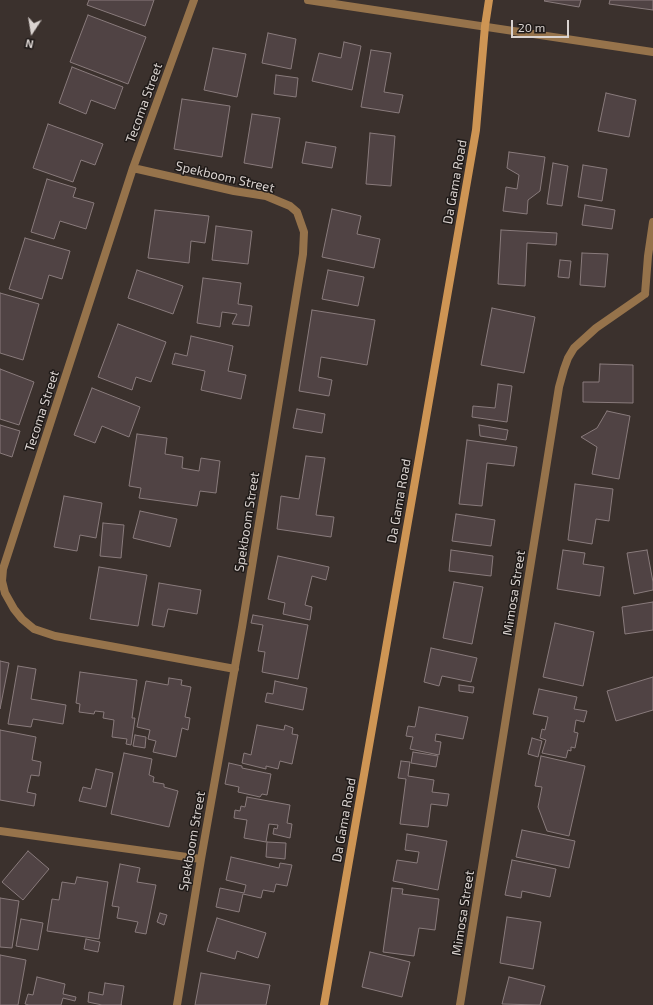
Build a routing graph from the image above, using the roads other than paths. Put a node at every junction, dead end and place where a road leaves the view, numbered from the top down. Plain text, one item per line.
1 (194, 0) edge
2 (308, 0) edge
3 (489, 0) edge
4 (485, 26) junction
5 (653, 52) edge
6 (133, 168) junction
7 (653, 222) edge
8 (649, 294) edge
9 (235, 670) junction
10 (0, 831) edge
11 (201, 859) junction
12 (177, 1005) edge
13 (324, 1005) edge
14 (460, 1005) edge

1 - 6 street, Tecoma Street
2 - 4 street
3 - 4 street, Da Gama Road
4 - 5 street
4 - 13 street, Da Gama Road
6 - 9 street, Spekboom Street
6 - 9 street, Tecoma Street
7 - 8 street, Mimosa Street
8 - 14 street, Mimosa Street
9 - 11 street, Spekboom Street
10 - 11 street
11 - 12 street, Spekboom Street

